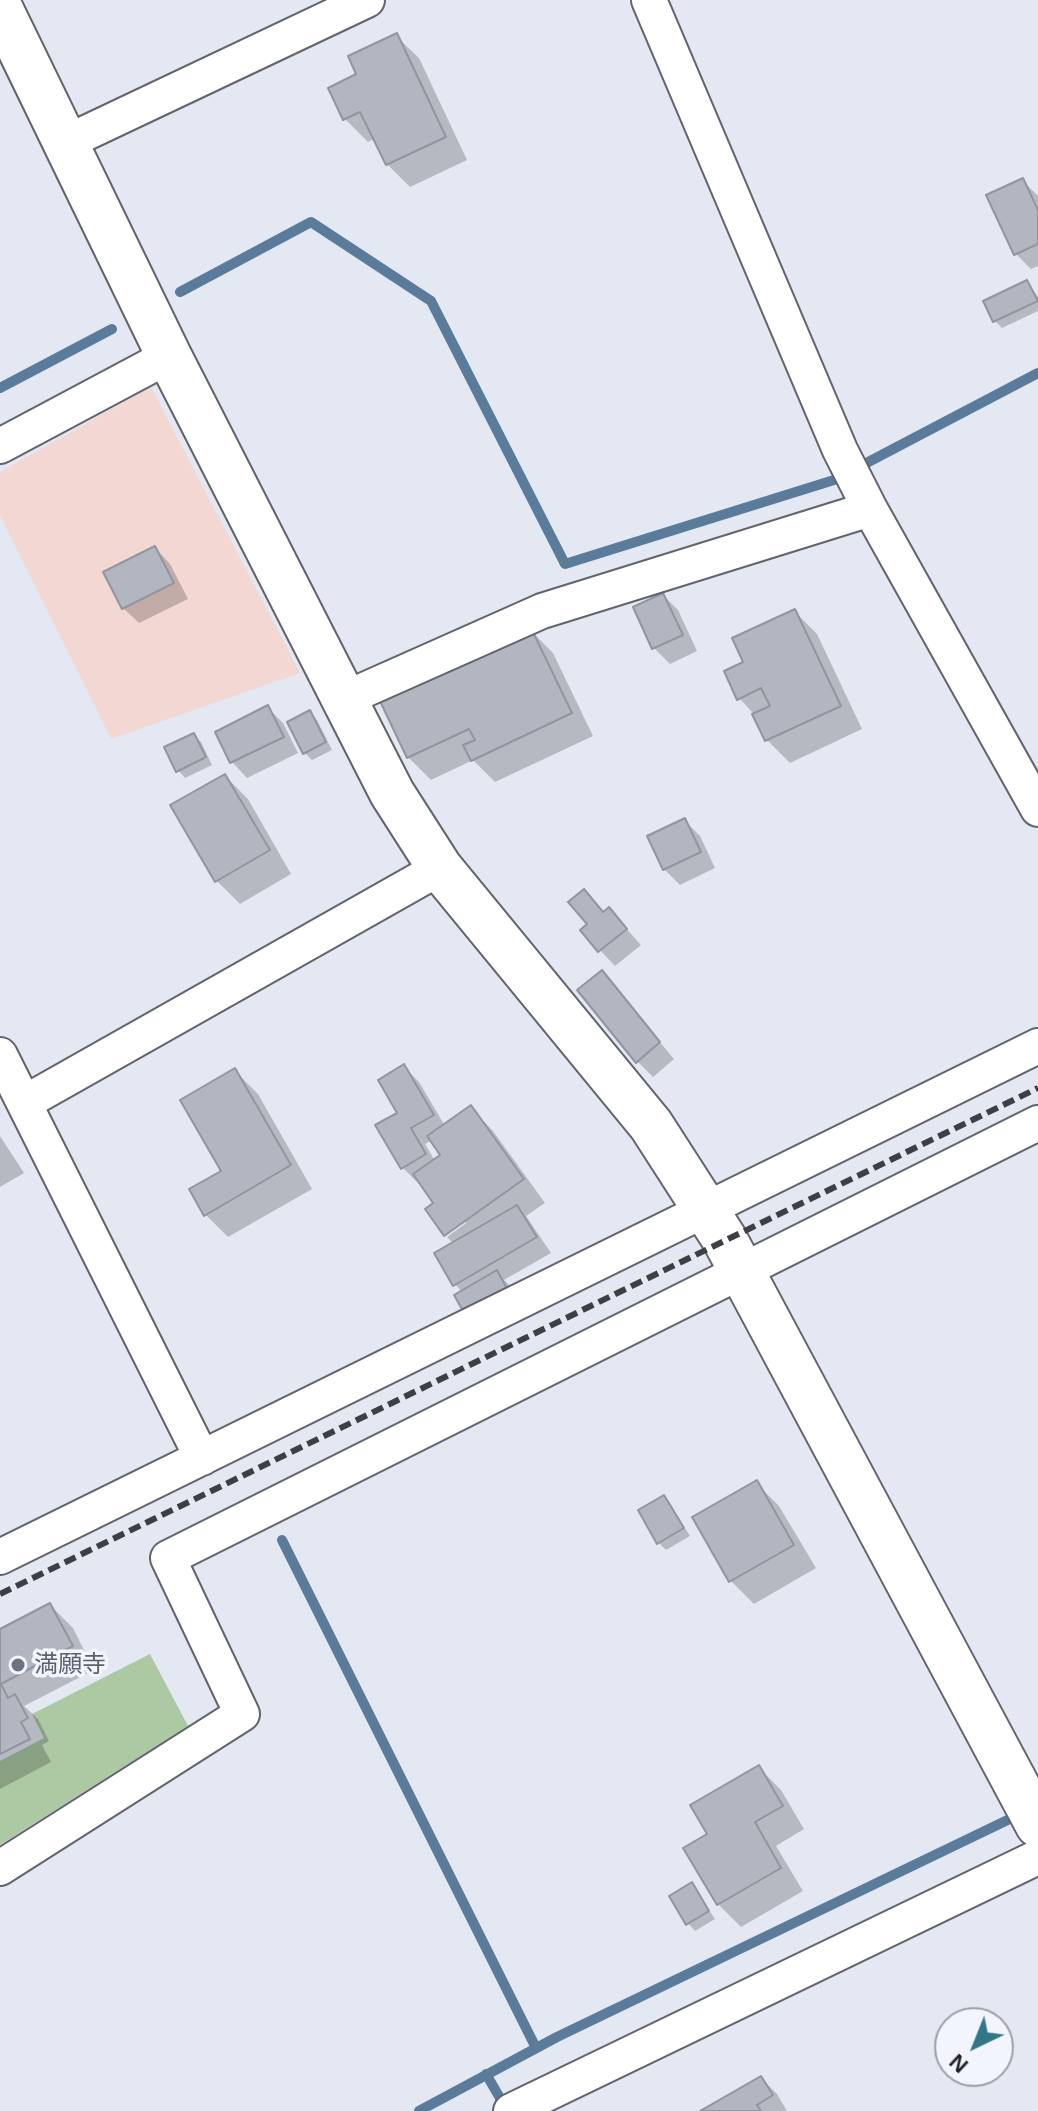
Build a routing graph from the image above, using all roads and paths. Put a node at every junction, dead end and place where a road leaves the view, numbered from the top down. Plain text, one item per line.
1 (367, 0) edge
2 (649, 0) edge
3 (0, 8) edge
4 (67, 142) junction
5 (169, 356) junction
6 (0, 446) edge
7 (864, 498) junction
8 (344, 699) junction
9 (1038, 809) edge
10 (440, 868) junction
11 (1038, 1046) edge
12 (0, 1055) edge
13 (24, 1103) junction
14 (1038, 1123) edge
15 (706, 1210) junction
16 (743, 1270) junction
17 (202, 1458) junction
18 (0, 1557) edge
19 (1033, 1816) edge
20 (1038, 1857) edge
21 (0, 1868) edge
22 (514, 2109) edge

1 - 4 street
2 - 7 street
3 - 4 street
4 - 5 street
5 - 6 street
5 - 8 street
7 - 8 street
7 - 9 street
8 - 10 street
10 - 13 street
10 - 15 street
11 - 15 street
12 - 13 street
13 - 17 street
14 - 16 street
15 - 16 street
15 - 17 street
16 - 19 street
16 - 21 street
17 - 18 street
20 - 22 street

